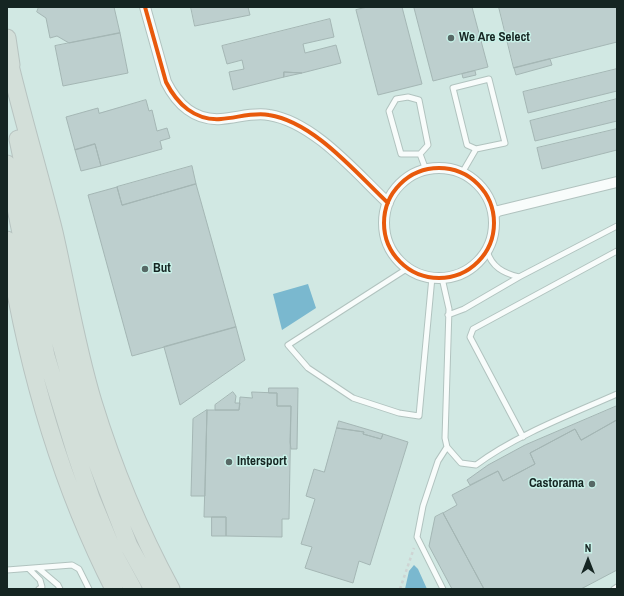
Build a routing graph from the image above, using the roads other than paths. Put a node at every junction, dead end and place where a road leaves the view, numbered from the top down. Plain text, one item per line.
1 (145, 7) edge
2 (7, 38) edge
3 (7, 53) edge
4 (10, 84) edge
5 (476, 149) junction
6 (420, 154) junction
7 (7, 164) edge
8 (426, 170) junction
9 (462, 173) junction
10 (617, 182) edge
11 (388, 203) junction
12 (494, 214) junction
13 (617, 226) edge
14 (7, 240) edge
15 (487, 251) junction
16 (617, 251) edge
17 (408, 268) junction
18 (519, 277) junction
19 (437, 278) junction
20 (448, 315) junction
21 (617, 394) edge
22 (523, 437) junction
23 (446, 446) junction
24 (38, 568) junction
25 (29, 569) junction
26 (7, 570) edge
27 (617, 587) edge
28 (39, 589) edge
29 (60, 589) edge
30 (90, 589) edge
31 (114, 589) edge
32 (133, 589) edge
33 (152, 589) edge
34 (171, 589) edge
35 (443, 589) edge
36 (614, 589) edge

1 - 11 street
2 - 4 highway
3 - 4 highway
4 - 33 highway
4 - 34 highway
5 - 5 lane
5 - 9 lane
6 - 6 lane
6 - 8 lane
7 - 32 highway
8 - 9 street
8 - 11 street
9 - 12 street
10 - 12 street
11 - 17 street
12 - 15 street
13 - 18 lane
14 - 31 highway
15 - 18 lane
15 - 19 street
16 - 22 lane
17 - 19 street
17 - 19 lane
18 - 20 lane
19 - 20 lane
20 - 23 lane
21 - 22 lane
22 - 23 lane
23 - 35 lane
24 - 25 lane
24 - 29 lane
24 - 30 lane
25 - 26 lane
25 - 28 lane
27 - 36 lane

